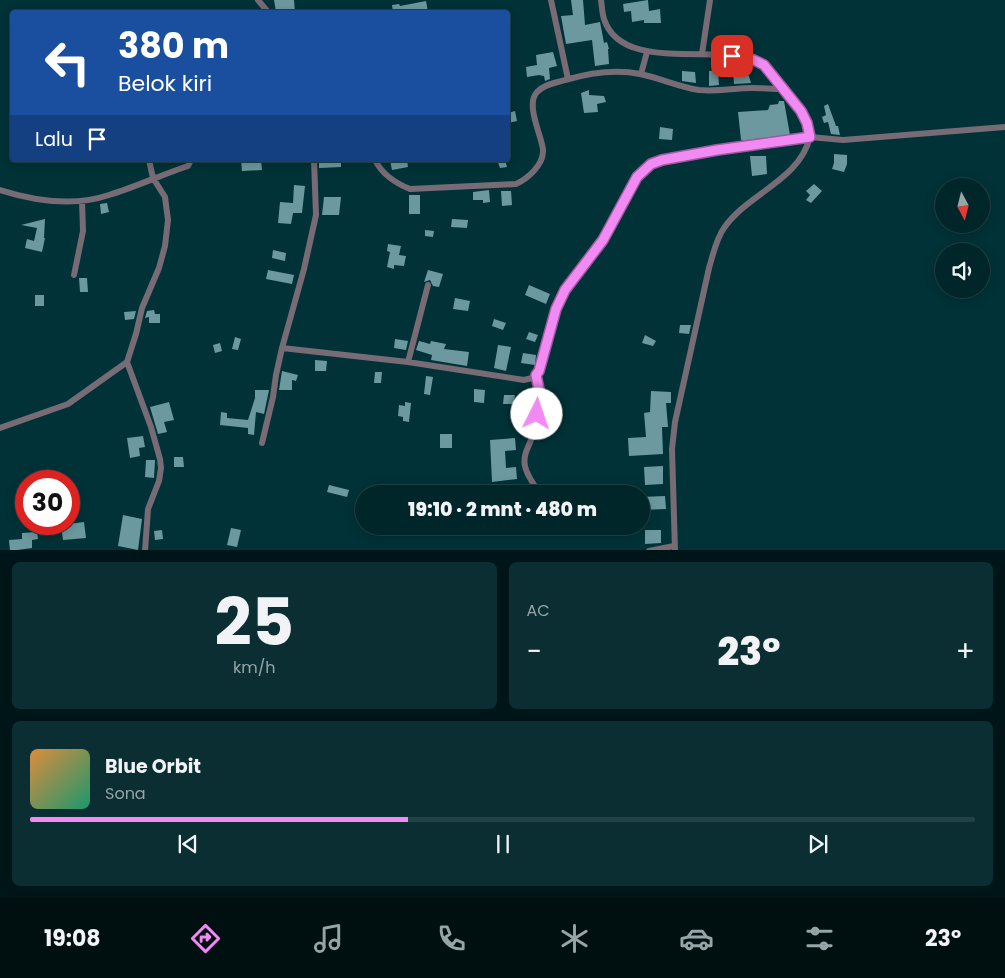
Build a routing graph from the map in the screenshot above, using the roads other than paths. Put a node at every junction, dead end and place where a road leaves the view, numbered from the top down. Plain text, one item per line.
1 (258, 0) edge
2 (551, 0) edge
3 (601, 0) edge
4 (710, 0) edge
5 (266, 10) edge
6 (647, 52) junction
7 (702, 52) junction
8 (641, 74) junction
9 (568, 79) junction
10 (782, 89) junction
11 (1005, 127) edge
12 (810, 137) junction
13 (149, 162) edge
14 (190, 162) edge
15 (314, 162) edge
16 (376, 162) edge
17 (153, 178) junction
18 (0, 190) edge
19 (82, 201) junction
20 (74, 275) dead end
21 (428, 285) dead end
22 (282, 348) junction
23 (127, 362) junction
24 (408, 362) junction
25 (536, 375) junction
26 (0, 428) edge
27 (262, 442) dead end
28 (533, 485) edge
29 (675, 548) edge
30 (145, 550) edge
31 (648, 550) edge

1 - 5 street
2 - 9 street
3 - 6 street
4 - 7 street
6 - 7 street
6 - 8 street
7 - 10 street
8 - 9 street
8 - 10 street
9 - 16 street
10 - 12 street
11 - 12 street
12 - 25 street
12 - 29 street
13 - 17 street
14 - 17 street
15 - 22 street
17 - 19 street
17 - 23 street
18 - 19 street
19 - 20 street
21 - 24 street
22 - 24 street
22 - 27 street
23 - 26 street
23 - 30 street
24 - 25 street
25 - 28 street
29 - 31 street

